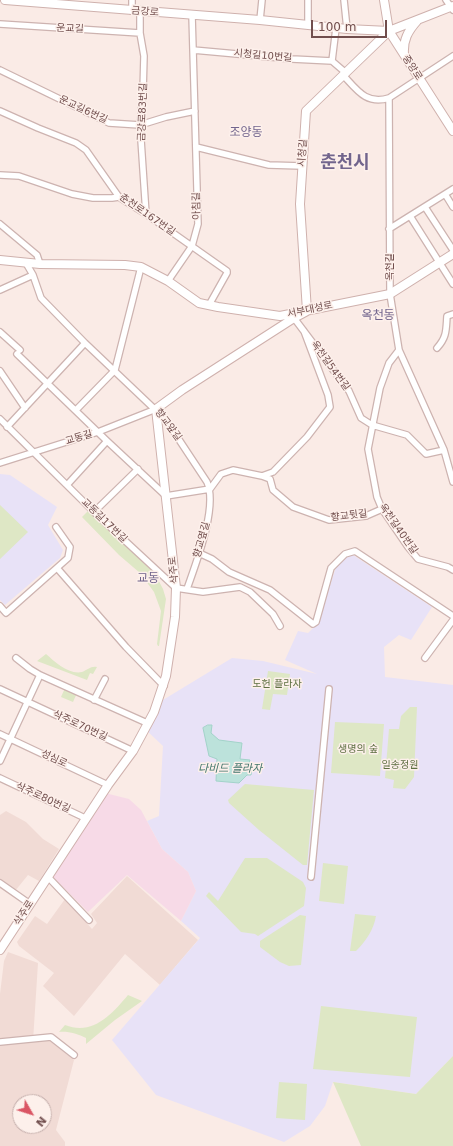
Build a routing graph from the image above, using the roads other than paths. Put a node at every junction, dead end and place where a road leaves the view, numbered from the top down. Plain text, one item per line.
1 (5, 0) edge
2 (132, 0) edge
3 (262, 0) edge
4 (308, 0) edge
5 (344, 0) edge
6 (384, 0) edge
7 (451, 5) edge
8 (136, 11) junction
9 (192, 15) junction
10 (260, 20) junction
11 (418, 20) junction
12 (0, 24) edge
13 (308, 25) junction
14 (336, 28) junction
15 (347, 29) junction
16 (389, 31) junction
17 (140, 33) junction
18 (193, 50) junction
19 (404, 54) junction
20 (453, 56) edge
21 (332, 61) junction
22 (0, 70) edge
23 (344, 74) junction
24 (419, 78) junction
25 (389, 98) junction
26 (0, 111) edge
27 (194, 111) junction
28 (140, 125) junction
29 (453, 130) edge
30 (196, 147) junction
31 (302, 166) junction
32 (0, 175) edge
33 (453, 189) edge
34 (445, 194) junction
35 (119, 197) junction
36 (425, 207) junction
37 (453, 207) edge
38 (146, 214) junction
39 (410, 216) junction
40 (0, 224) edge
41 (390, 230) junction
42 (192, 246) junction
43 (453, 250) edge
44 (453, 254) edge
45 (0, 260) edge
46 (26, 262) junction
47 (439, 262) junction
48 (40, 264) junction
49 (141, 267) junction
50 (33, 275) junction
51 (168, 281) junction
52 (453, 284) edge
53 (0, 290) edge
54 (390, 294) junction
55 (209, 305) junction
56 (307, 311) junction
57 (453, 314) edge
58 (294, 318) junction
59 (304, 331) junction
60 (0, 332) edge
61 (85, 343) junction
62 (437, 348) dead end
63 (399, 350) junction
64 (115, 370) junction
65 (0, 371) edge
66 (48, 383) junction
67 (25, 408) junction
68 (156, 409) junction
69 (76, 410) junction
70 (0, 420) edge
71 (372, 426) junction
72 (8, 427) junction
73 (98, 432) junction
74 (108, 442) junction
75 (444, 450) junction
76 (34, 452) junction
77 (0, 463) edge
78 (138, 469) junction
79 (262, 476) junction
80 (453, 482) edge
81 (67, 484) junction
82 (210, 489) junction
83 (166, 496) junction
84 (382, 509) junction
85 (94, 512) junction
86 (56, 527) dead end
87 (199, 553) junction
88 (57, 568) junction
89 (453, 570) edge
90 (176, 588) junction
91 (187, 589) junction
92 (0, 606) edge
93 (453, 616) edge
94 (453, 620) edge
95 (280, 626) dead end
96 (16, 658) dead end
97 (425, 658) dead end
98 (40, 675) junction
99 (105, 679) dead end
100 (164, 686) junction
101 (0, 689) edge
102 (329, 689) dead end
103 (94, 700) junction
104 (27, 701) junction
105 (148, 723) junction
106 (0, 734) edge
107 (10, 739) junction
108 (133, 751) junction
109 (0, 761) edge
110 (0, 778) edge
111 (108, 785) junction
112 (86, 818) junction
113 (48, 877) junction
114 (311, 877) dead end
115 (0, 885) edge
116 (30, 904) junction
117 (89, 920) dead end
118 (0, 950) edge
119 (0, 1042) edge
120 (74, 1055) dead end

1 - 8 street, 금강로
2 - 8 street, 금강로83번길
3 - 10 street
4 - 13 street
5 - 15 street
6 - 16 street, 중앙로
7 - 11 street, 금강로
8 - 9 street, 금강로
8 - 17 street, 금강로83번길
9 - 10 street, 금강로
9 - 18 street, 아침길
10 - 13 street, 금강로
11 - 16 street, 금강로
11 - 19 street
12 - 17 street, 운교길
13 - 14 street, 금강로
14 - 15 street, 금강로
14 - 21 street
15 - 16 street, 금강로
16 - 19 street, 중앙로
16 - 23 street, 시청길
17 - 28 street, 금강로83번길
18 - 21 street, 시청길10번길
18 - 27 street, 아침길
19 - 24 street, 중앙로
20 - 24 street
21 - 23 street
22 - 28 street, 운교길6번길
23 - 25 street
23 - 31 street, 시청길
24 - 25 street
24 - 29 street, 중앙로
25 - 41 street, 옥천길
26 - 35 street, 춘천로167번길
27 - 28 street, 운교길6번길
27 - 30 street, 아침길
28 - 38 street, 금강로83번길
30 - 31 street
30 - 42 street, 아침길
31 - 56 street, 시청길
32 - 35 street
33 - 34 street
34 - 36 street
34 - 37 street
35 - 38 street, 춘천로167번길
36 - 39 street
36 - 43 street
38 - 42 street, 춘천로167번길
39 - 41 street
39 - 47 street
40 - 48 street
41 - 54 street, 옥천길
42 - 51 street, 아침길
42 - 55 street, 춘천로167번길
44 - 47 street, 서부대성로
45 - 46 street, 서부대성로
46 - 48 street, 서부대성로
46 - 50 street, 향교앞길
47 - 52 street
47 - 54 street, 서부대성로
48 - 49 street, 서부대성로
49 - 51 street, 서부대성로
49 - 64 street
50 - 53 street
50 - 61 street, 향교앞길
51 - 55 street, 서부대성로
54 - 56 street, 서부대성로
54 - 63 street, 옥천길
55 - 56 street, 서부대성로
56 - 58 street
57 - 62 street
58 - 59 street, 옥천길54번길
58 - 68 street
59 - 71 street, 옥천길54번길
59 - 79 street
60 - 66 street
61 - 64 street, 향교앞길
61 - 66 street
63 - 71 street, 옥천길40번길
63 - 75 street, 옥천길
64 - 68 street, 향교앞길
64 - 69 street
65 - 67 street
66 - 67 street
66 - 69 street
67 - 72 street
68 - 73 street, 교동길
68 - 82 street, 향교앞길
68 - 83 street, 삭주로
69 - 73 street
70 - 72 street, 교동길17번길
71 - 75 street
71 - 84 street, 옥천길40번길
72 - 76 street, 교동길17번길
73 - 74 street
73 - 76 street, 교동길
74 - 78 street
74 - 81 street
75 - 80 street, 옥천길
76 - 77 street, 교동길
76 - 81 street, 교동길17번길
78 - 83 street
78 - 85 street
79 - 82 street
79 - 84 street, 향교뒷길
81 - 85 street, 교동길17번길
82 - 83 street
82 - 87 street, 향교옆길
83 - 90 street, 삭주로
84 - 89 street, 옥천길40번길
85 - 90 street, 교동길17번길
86 - 88 street
87 - 91 street, 향교옆길
87 - 93 street
88 - 92 street
88 - 100 street
90 - 91 street
90 - 100 street, 삭주로
91 - 95 street
94 - 97 street
96 - 98 street
98 - 103 street
98 - 104 street
99 - 103 street
100 - 105 street, 삭주로
101 - 104 street, 삭주로70번길
102 - 114 street
103 - 105 street
104 - 107 street
104 - 108 street, 삭주로70번길
105 - 108 street, 삭주로
106 - 107 street, 성심로
107 - 109 street
107 - 111 street, 성심로
108 - 111 street, 삭주로
110 - 112 street, 삭주로80번길
111 - 112 street, 삭주로
112 - 113 street, 삭주로
113 - 116 street, 삭주로
113 - 117 street
115 - 116 street
116 - 118 street, 삭주로
119 - 120 street

